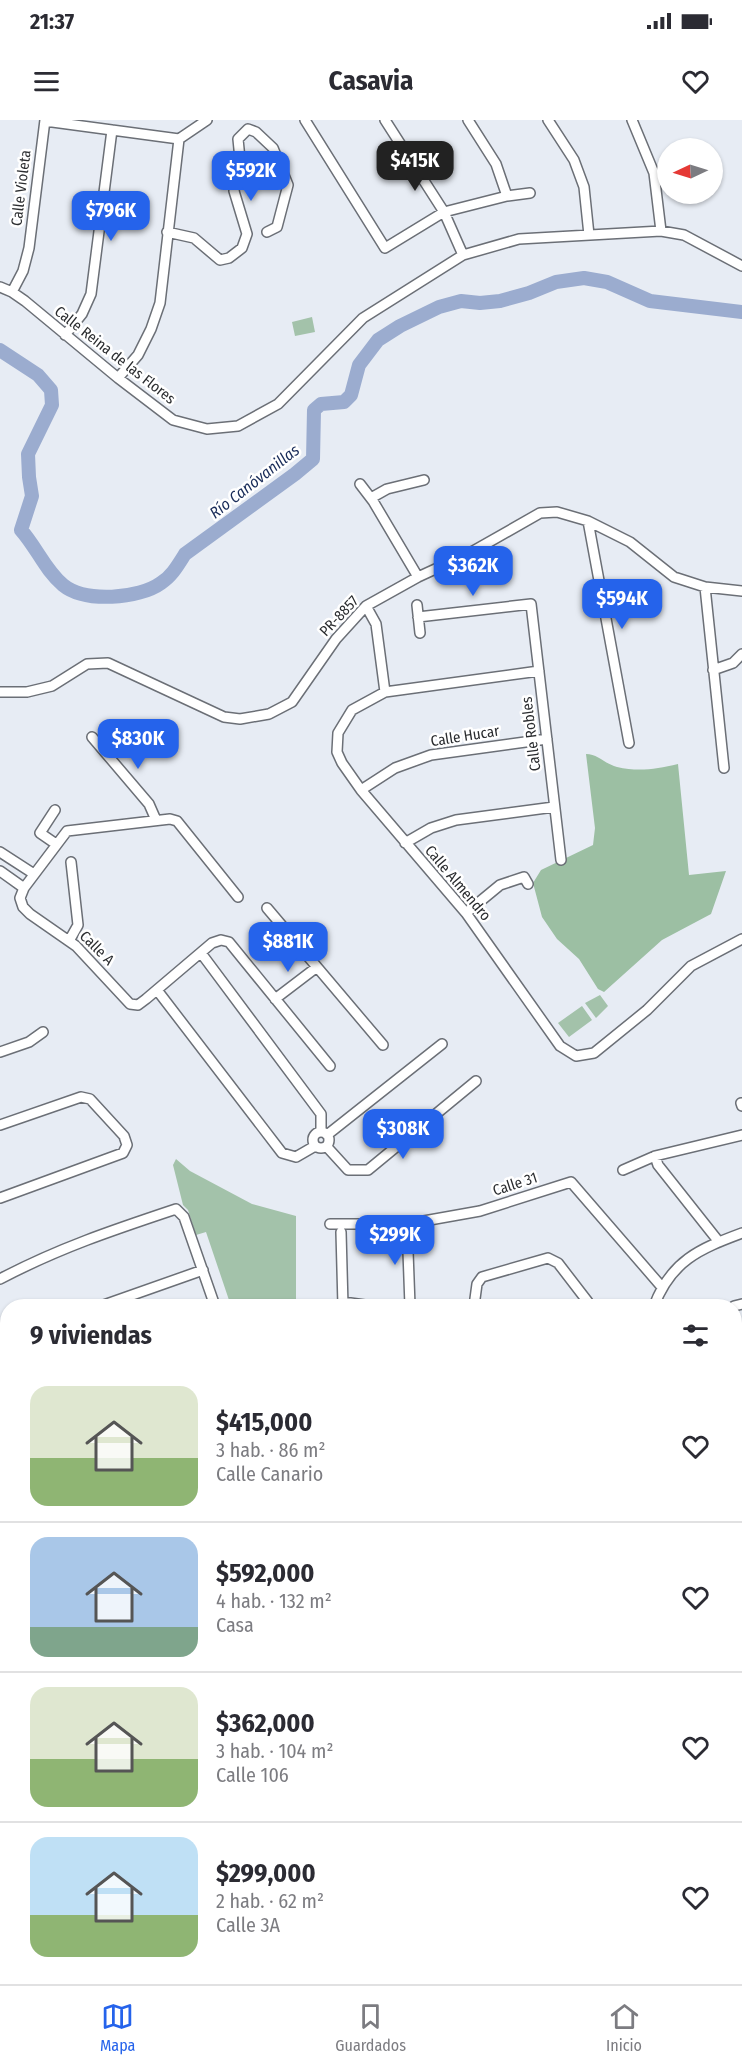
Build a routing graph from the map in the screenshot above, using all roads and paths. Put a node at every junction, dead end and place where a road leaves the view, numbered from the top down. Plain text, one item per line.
1 (45, 120) edge
2 (207, 120) edge
3 (305, 120) edge
4 (385, 120) edge
5 (468, 120) edge
6 (548, 120) edge
7 (632, 120) edge
8 (111, 130) junction
9 (179, 139) junction
10 (530, 193) dead end
11 (507, 196) junction
12 (444, 212) junction
13 (661, 231) junction
14 (167, 232) junction
15 (267, 232) dead end
16 (589, 235) junction
17 (463, 255) junction
18 (742, 266) edge
19 (0, 287) edge
20 (12, 292) junction
21 (65, 335) junction
22 (118, 378) junction
23 (424, 480) dead end
24 (360, 484) dead end
25 (371, 498) junction
26 (588, 521) junction
27 (418, 577) junction
28 (705, 587) junction
29 (742, 591) edge
30 (417, 605) dead end
31 (366, 606) junction
32 (418, 617) junction
33 (420, 633) dead end
34 (742, 654) edge
35 (713, 670) junction
36 (539, 671) junction
37 (0, 692) edge
38 (385, 692) junction
39 (92, 737) dead end
40 (547, 739) junction
41 (629, 743) dead end
42 (724, 768) dead end
43 (361, 790) junction
44 (554, 807) junction
45 (55, 810) dead end
46 (156, 820) junction
47 (405, 843) junction
48 (56, 844) junction
49 (0, 852) edge
50 (561, 860) dead end
51 (71, 862) dead end
52 (0, 871) edge
53 (34, 874) junction
54 (528, 884) dead end
55 (24, 888) junction
56 (238, 897) dead end
57 (267, 908) dead end
58 (466, 913) junction
59 (69, 940) junction
60 (741, 942) edge
61 (201, 953) junction
62 (317, 967) junction
63 (157, 990) junction
64 (275, 999) junction
65 (43, 1032) dead end
66 (442, 1044) dead end
67 (383, 1045) dead end
68 (0, 1052) edge
69 (330, 1066) dead end
70 (476, 1081) dead end
71 (0, 1125) edge
72 (324, 1133) junction
73 (742, 1135) edge
74 (315, 1146) junction
75 (327, 1147) junction
76 (655, 1156) junction
77 (623, 1170) dead end
78 (0, 1197) edge
79 (330, 1224) dead end
80 (407, 1224) junction
81 (341, 1232) dead end
82 (742, 1233) edge
83 (718, 1242) junction
84 (203, 1270) junction
85 (0, 1279) edge
86 (662, 1286) junction
87 (121, 1299) edge
88 (213, 1299) edge
89 (343, 1299) edge
90 (410, 1299) edge
91 (475, 1299) edge
92 (586, 1299) edge
93 (657, 1299) edge

1 - 8 street
1 - 20 street, Calle Violeta
2 - 9 street
3 - 12 street
4 - 12 street
5 - 11 street
6 - 16 street
7 - 13 street
8 - 9 street
8 - 21 street
9 - 14 street
10 - 11 street
11 - 12 street
12 - 17 street
13 - 16 street, Calle Reina de las Flores
13 - 18 street, Calle Reina de las Flores
14 - 15 street
14 - 22 street
16 - 17 street, Calle Reina de las Flores
17 - 22 street, Calle Reina de las Flores
19 - 20 street, Calle Reina de las Flores
20 - 21 street, Calle Reina de las Flores
21 - 22 street, Calle Reina de las Flores
23 - 25 street
24 - 25 street
25 - 27 street
26 - 27 street, PR-8857
26 - 28 street, PR-8857
26 - 41 street
27 - 31 street, PR-8857
28 - 29 street, PR-8857
28 - 35 street
30 - 32 street
31 - 37 street, PR-8857
31 - 38 street
32 - 33 street
32 - 36 street, Calle Robles
34 - 35 street
35 - 42 street
36 - 38 street, Calle Almendro
36 - 40 street, Calle Robles
38 - 43 street, Calle Almendro
39 - 46 street
40 - 43 street, Calle Hucar
40 - 44 street, Calle Robles
43 - 47 street, Calle Almendro
44 - 47 street
44 - 50 street, Calle Robles
45 - 48 street
46 - 48 street
46 - 56 street
47 - 58 street, Calle Almendro
48 - 53 street
49 - 53 street
51 - 59 street
52 - 55 street
53 - 55 street
54 - 58 street
55 - 59 street, Calle A
57 - 62 street
58 - 60 street, Calle Almendro
59 - 63 street, Calle A
61 - 63 street, Calle A
61 - 64 street, Calle A
61 - 72 street
62 - 64 street
62 - 67 street
63 - 74 street
64 - 69 street, Calle A
65 - 68 street
66 - 72 street
70 - 75 street
71 - 78 street
72 - 74 street
72 - 75 street
73 - 76 street
74 - 75 street
76 - 77 street
76 - 83 street
79 - 80 street, Calle 31
80 - 86 street, Calle 31
80 - 90 street
81 - 89 street
82 - 83 street
83 - 86 street
84 - 85 street
84 - 87 street
84 - 88 street
86 - 93 street
91 - 92 street

